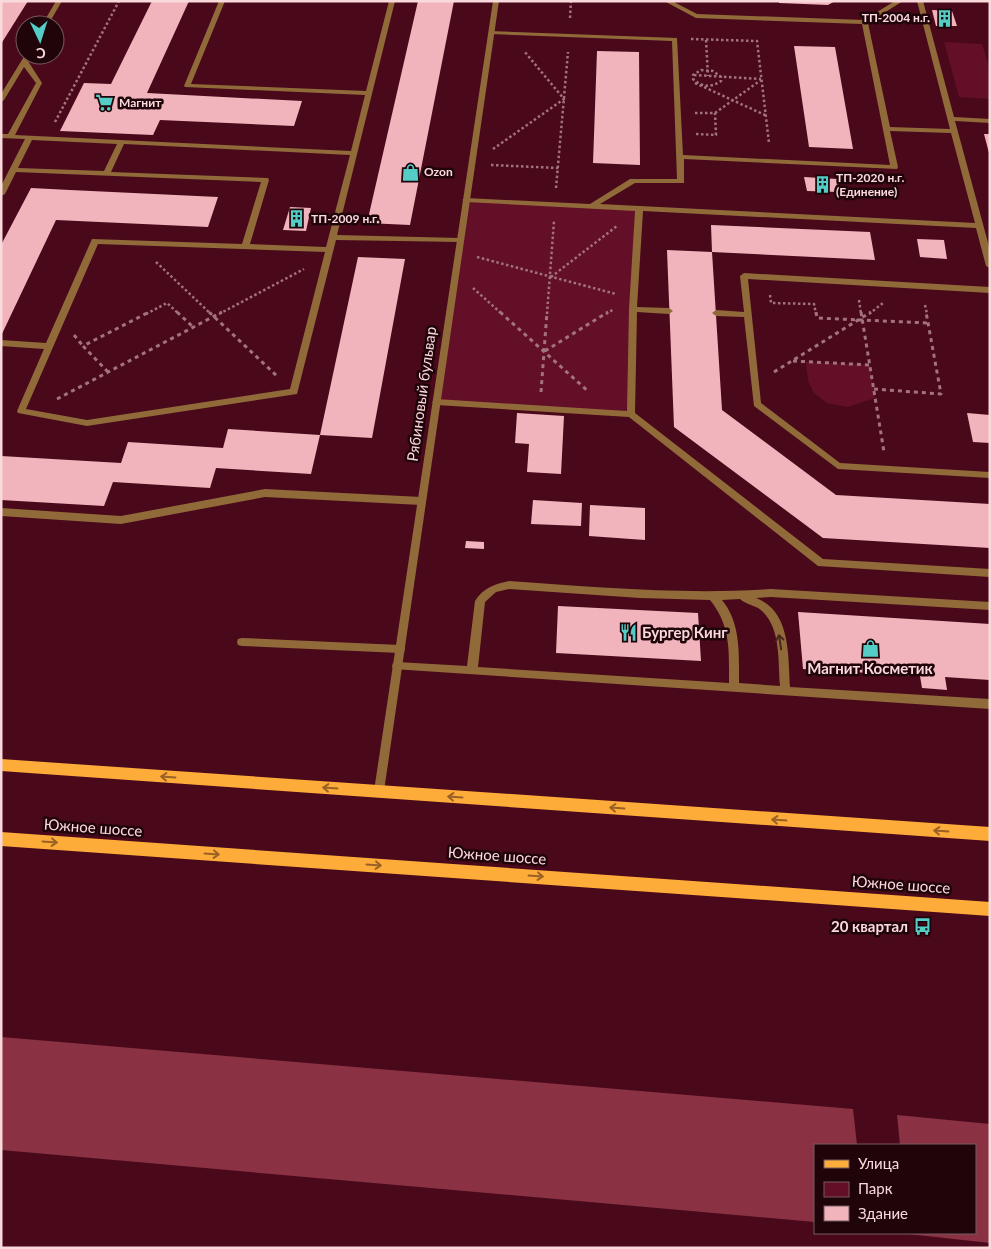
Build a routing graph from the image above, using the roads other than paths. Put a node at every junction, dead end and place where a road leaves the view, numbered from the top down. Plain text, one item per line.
1 (59, 1) edge
2 (222, 1) edge
3 (392, 1) edge
4 (496, 1) edge
5 (667, 1) edge
6 (900, 1) edge
7 (920, 1) edge
8 (51, 15) edge
9 (864, 22) junction
10 (491, 32) junction
11 (22, 65) edge
12 (30, 65) edge
13 (368, 93) junction
14 (1, 100) edge
15 (952, 119) junction
16 (990, 121) edge
17 (886, 129) junction
18 (955, 131) junction
19 (1, 136) edge
20 (10, 136) junction
21 (30, 137) junction
22 (121, 142) junction
23 (353, 153) junction
24 (680, 157) junction
25 (14, 170) junction
26 (106, 174) junction
27 (1, 194) edge
28 (466, 200) junction
29 (592, 206) junction
30 (639, 209) junction
31 (980, 226) junction
32 (332, 237) junction
33 (460, 240) junction
34 (245, 247) junction
35 (328, 254) junction
36 (990, 266) edge
37 (990, 290) edge
38 (633, 309) junction
39 (669, 311) dead end
40 (716, 313) dead end
41 (749, 315) junction
42 (1, 343) edge
43 (49, 346) junction
44 (436, 402) junction
45 (631, 414) junction
46 (990, 475) edge
47 (422, 501) junction
48 (1, 512) edge
49 (990, 573) edge
50 (713, 596) junction
51 (740, 596) junction
52 (990, 606) edge
53 (242, 642) dead end
54 (400, 649) junction
55 (397, 666) junction
56 (472, 670) junction
57 (734, 688) junction
58 (785, 691) junction
59 (990, 704) edge
60 (1, 765) edge
61 (378, 791) junction
62 (990, 834) edge
63 (1, 839) edge
64 (990, 909) edge

1 - 8 street
2 - 13 street
3 - 13 street
4 - 10 street, Рябиновый бульвар
5 - 9 street
6 - 9 street
7 - 15 street
9 - 17 street
10 - 24 street
10 - 28 street, Рябиновый бульвар
11 - 14 street
12 - 20 street
13 - 23 street
15 - 16 street
15 - 18 street
17 - 18 street
17 - 24 street
18 - 31 street
19 - 20 street
20 - 21 street
21 - 22 street
21 - 25 street
22 - 23 street
22 - 26 street
23 - 32 street
24 - 29 street
25 - 26 street
25 - 27 street
26 - 34 street
28 - 29 street
28 - 33 street, Рябиновый бульвар
29 - 30 street
30 - 31 street
30 - 38 street
31 - 36 street
32 - 33 street
32 - 35 street
33 - 44 street, Рябиновый бульвар
34 - 35 street
34 - 43 street
35 - 43 street
37 - 41 street
38 - 39 street
38 - 45 street
40 - 41 street
41 - 46 street
42 - 43 street
44 - 45 street
44 - 47 street, Рябиновый бульвар
45 - 49 street
47 - 48 street
47 - 54 street, Рябиновый бульвар
50 - 51 street
50 - 56 street
50 - 57 street
51 - 52 street
58 -> 51 street
53 - 54 street
54 - 55 street, Рябиновый бульвар
55 - 56 street
55 - 61 street, Рябиновый бульвар
56 - 57 street
57 - 58 street
58 - 59 street
61 -> 60 main road
62 -> 61 main road
63 -> 64 main road, Южное шоссе

